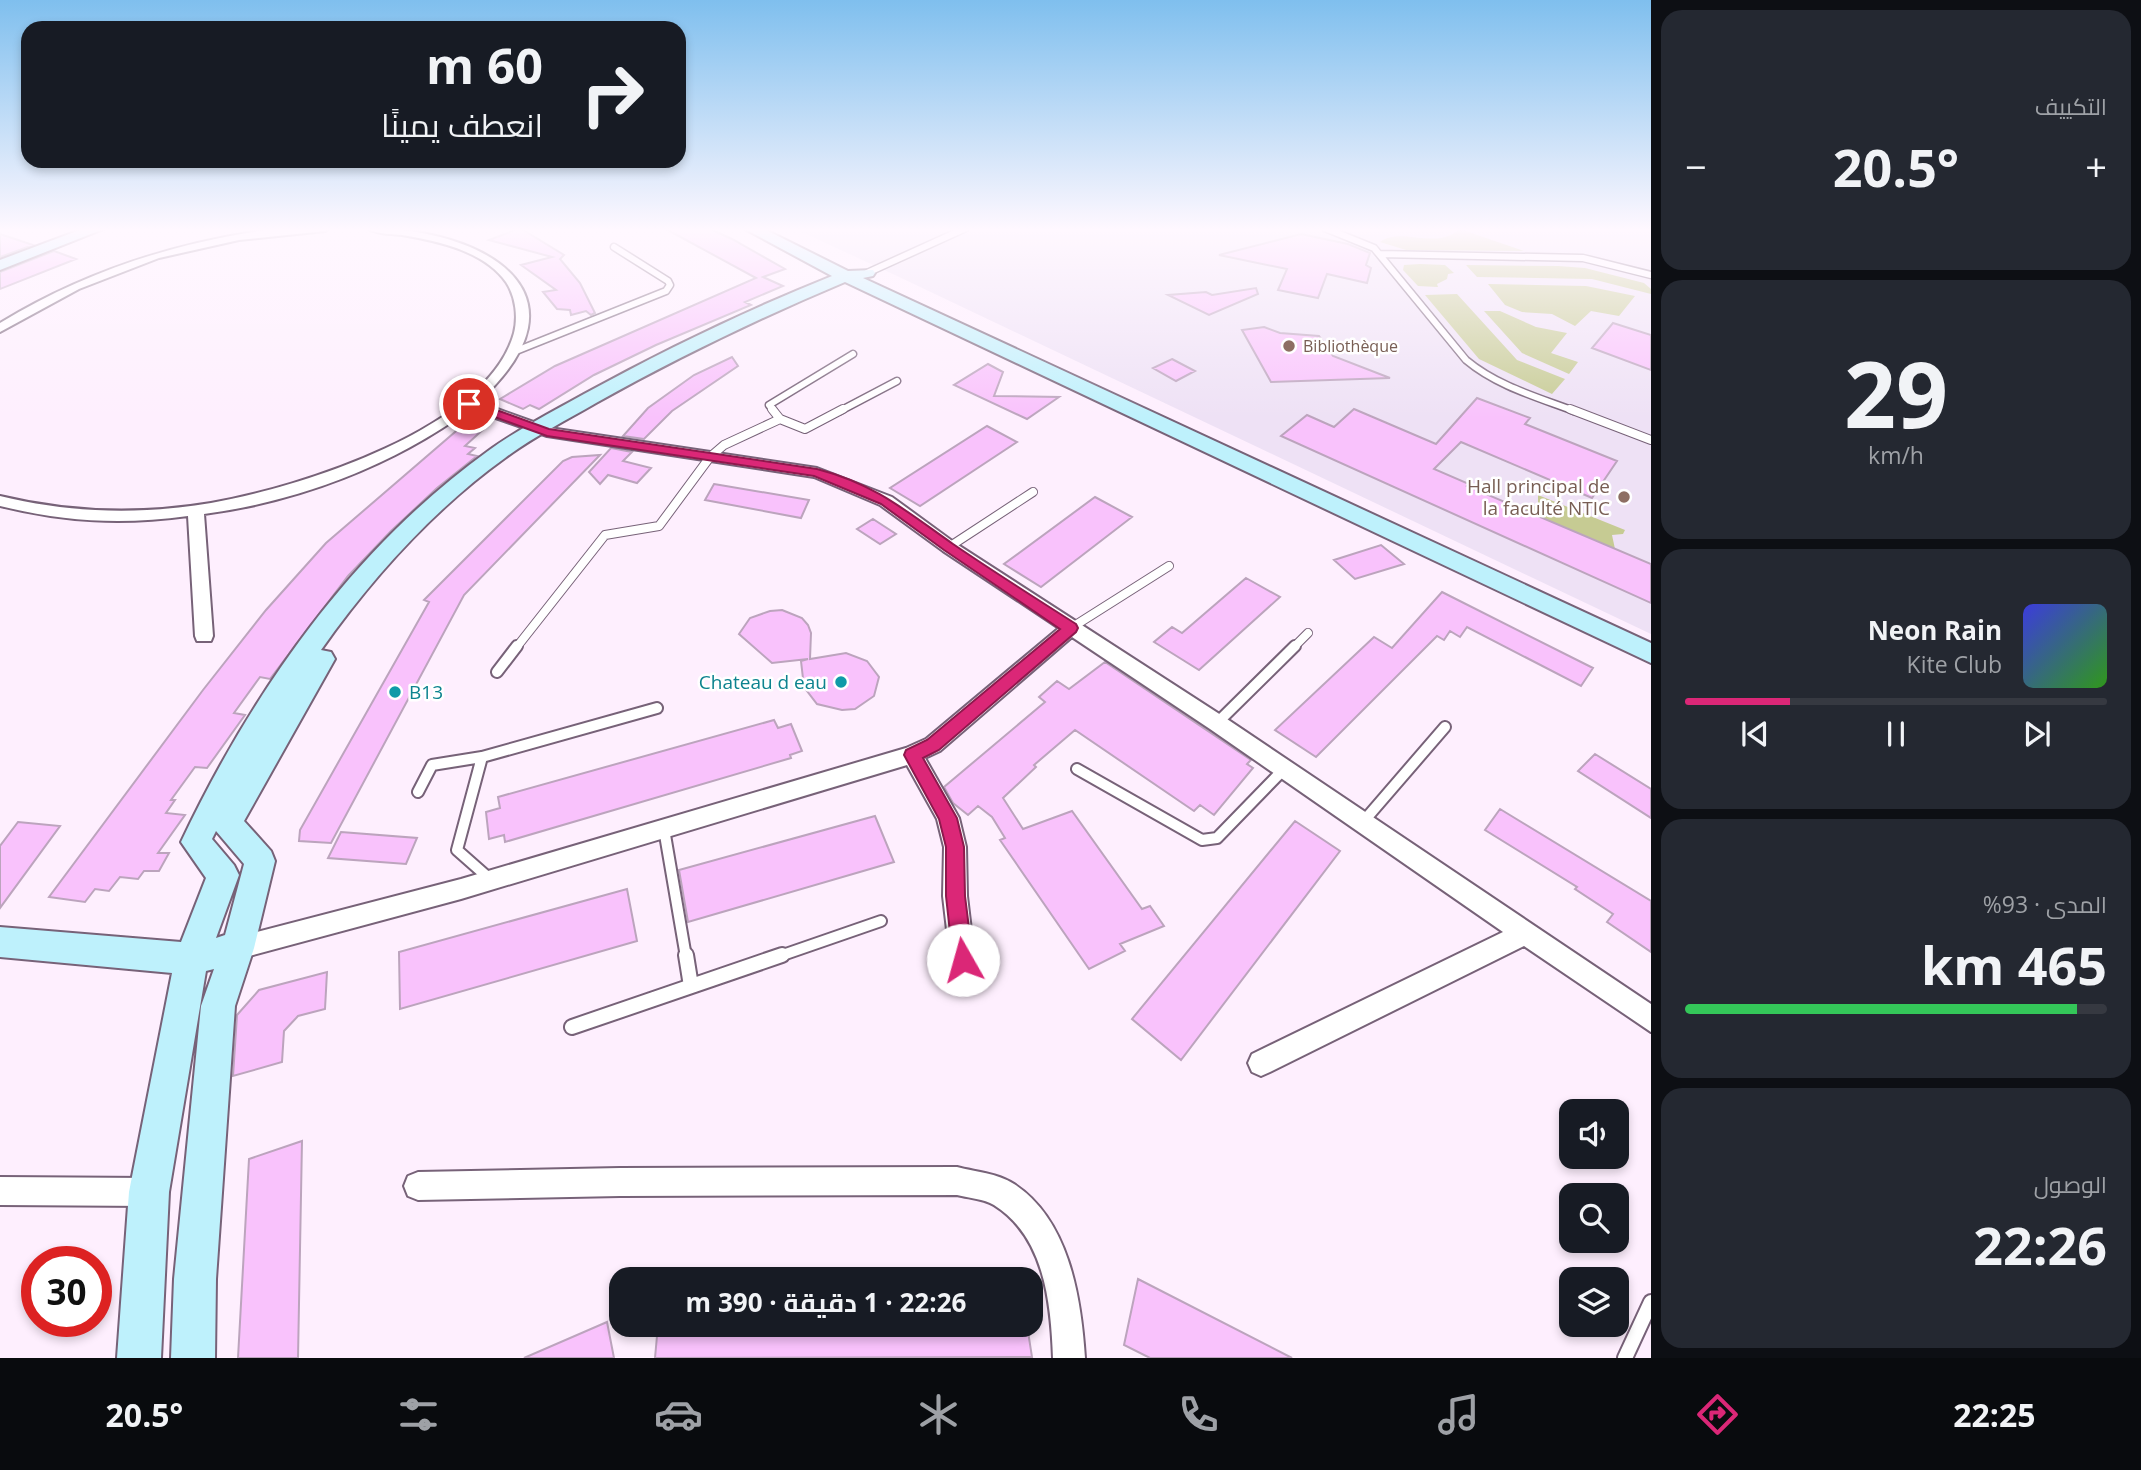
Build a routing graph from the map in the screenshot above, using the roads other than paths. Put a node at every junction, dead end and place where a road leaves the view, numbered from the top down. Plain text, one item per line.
1 (64, 291) edge
2 (517, 291) edge
3 (665, 291) edge
4 (826, 291) edge
5 (887, 291) edge
6 (889, 291) edge
7 (1410, 291) edge
8 (0, 328) edge
9 (516, 351) junction
10 (853, 354) dead end
11 (897, 381) dead end
12 (469, 404) junction
13 (780, 419) junction
14 (541, 430) junction
15 (1651, 440) edge
16 (710, 457) junction
17 (1032, 492) dead end
18 (0, 501) edge
19 (196, 510) junction
20 (948, 547) junction
21 (1169, 566) dead end
22 (1071, 628) junction
23 (1308, 633) dead end
24 (204, 636) dead end
25 (1651, 637) edge
26 (1651, 654) edge
27 (497, 672) dead end
28 (657, 708) dead end
29 (1217, 723) junction
30 (1445, 727) dead end
31 (912, 755) junction
32 (482, 757) junction
33 (1077, 769) dead end
34 (1284, 769) junction
35 (418, 792) dead end
36 (1363, 822) junction
37 (664, 829) junction
38 (491, 880) junction
39 (881, 921) dead end
40 (1525, 933) junction
41 (0, 942) edge
42 (238, 948) junction
43 (191, 959) junction
44 (965, 981) dead end
45 (691, 986) junction
46 (1651, 1019) edge
47 (572, 1027) dead end
48 (1261, 1063) dead end
49 (418, 1186) dead end
50 (0, 1191) edge
51 (149, 1192) junction
52 (1651, 1302) edge
53 (139, 1358) edge
54 (193, 1358) edge
55 (1069, 1358) edge
56 (1625, 1358) edge

1 - 8 street
2 - 9 street
3 - 9 lane
4 - 14 main road
5 - 26 main road
6 - 25 main road
7 - 15 lane
9 - 12 street
10 - 13 lane
11 - 13 lane
12 - 14 street
12 - 19 street
13 - 16 lane
14 - 16 street
14 - 42 main road
14 - 43 main road
16 - 20 street
16 - 27 lane
17 - 20 lane
18 - 19 street
19 - 24 street
20 - 22 street
21 - 22 lane
22 - 29 street
22 - 31 street
23 - 29 lane
28 - 32 lane
29 - 34 street
30 - 36 lane
31 - 37 street
31 - 44 street
32 - 35 lane
32 - 38 lane
33 - 34 lane
34 - 36 street
36 - 40 street
37 - 38 street
37 - 45 lane
38 - 42 street
39 - 45 lane
40 - 46 street
40 - 48 street
41 - 43 main road
42 - 43 main road
42 - 54 main road
43 - 51 main road
45 - 47 lane
49 - 55 street
50 - 51 street
51 - 53 main road
52 - 56 lane

